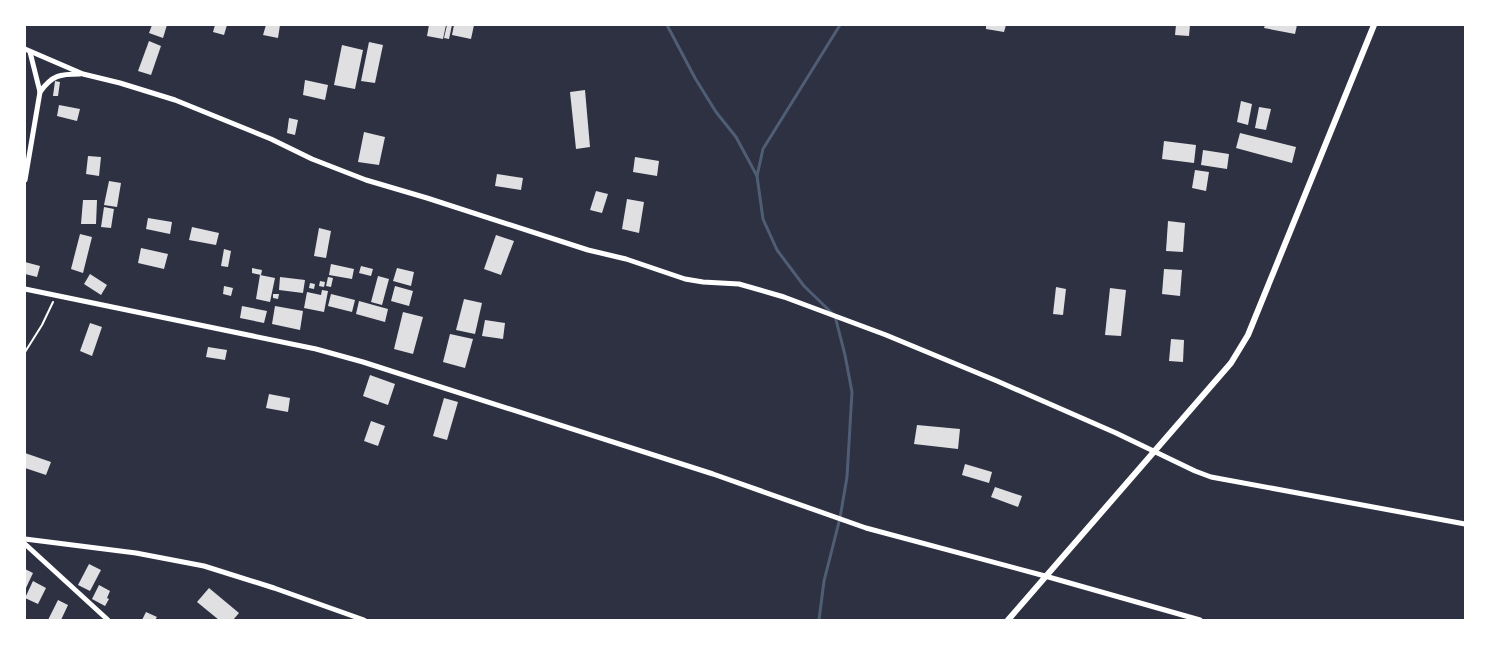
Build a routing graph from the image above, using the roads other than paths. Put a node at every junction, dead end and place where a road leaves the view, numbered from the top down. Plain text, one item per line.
1 (1374, 25) edge
2 (27, 51) edge
3 (83, 74) junction
4 (40, 92) junction
5 (25, 180) edge
6 (25, 289) edge
7 (1154, 451) junction
8 (1465, 524) edge
9 (25, 539) edge
10 (25, 544) edge
11 (1045, 576) junction
12 (108, 620) edge
13 (364, 620) edge
14 (1008, 620) edge
15 (1200, 620) edge

1 - 7 street
2 - 3 street
2 - 4 street
3 - 4 street
3 - 7 street
4 - 5 street
6 - 11 street
7 - 8 street
7 - 11 street
9 - 13 street
10 - 12 street
11 - 14 street
11 - 15 street

